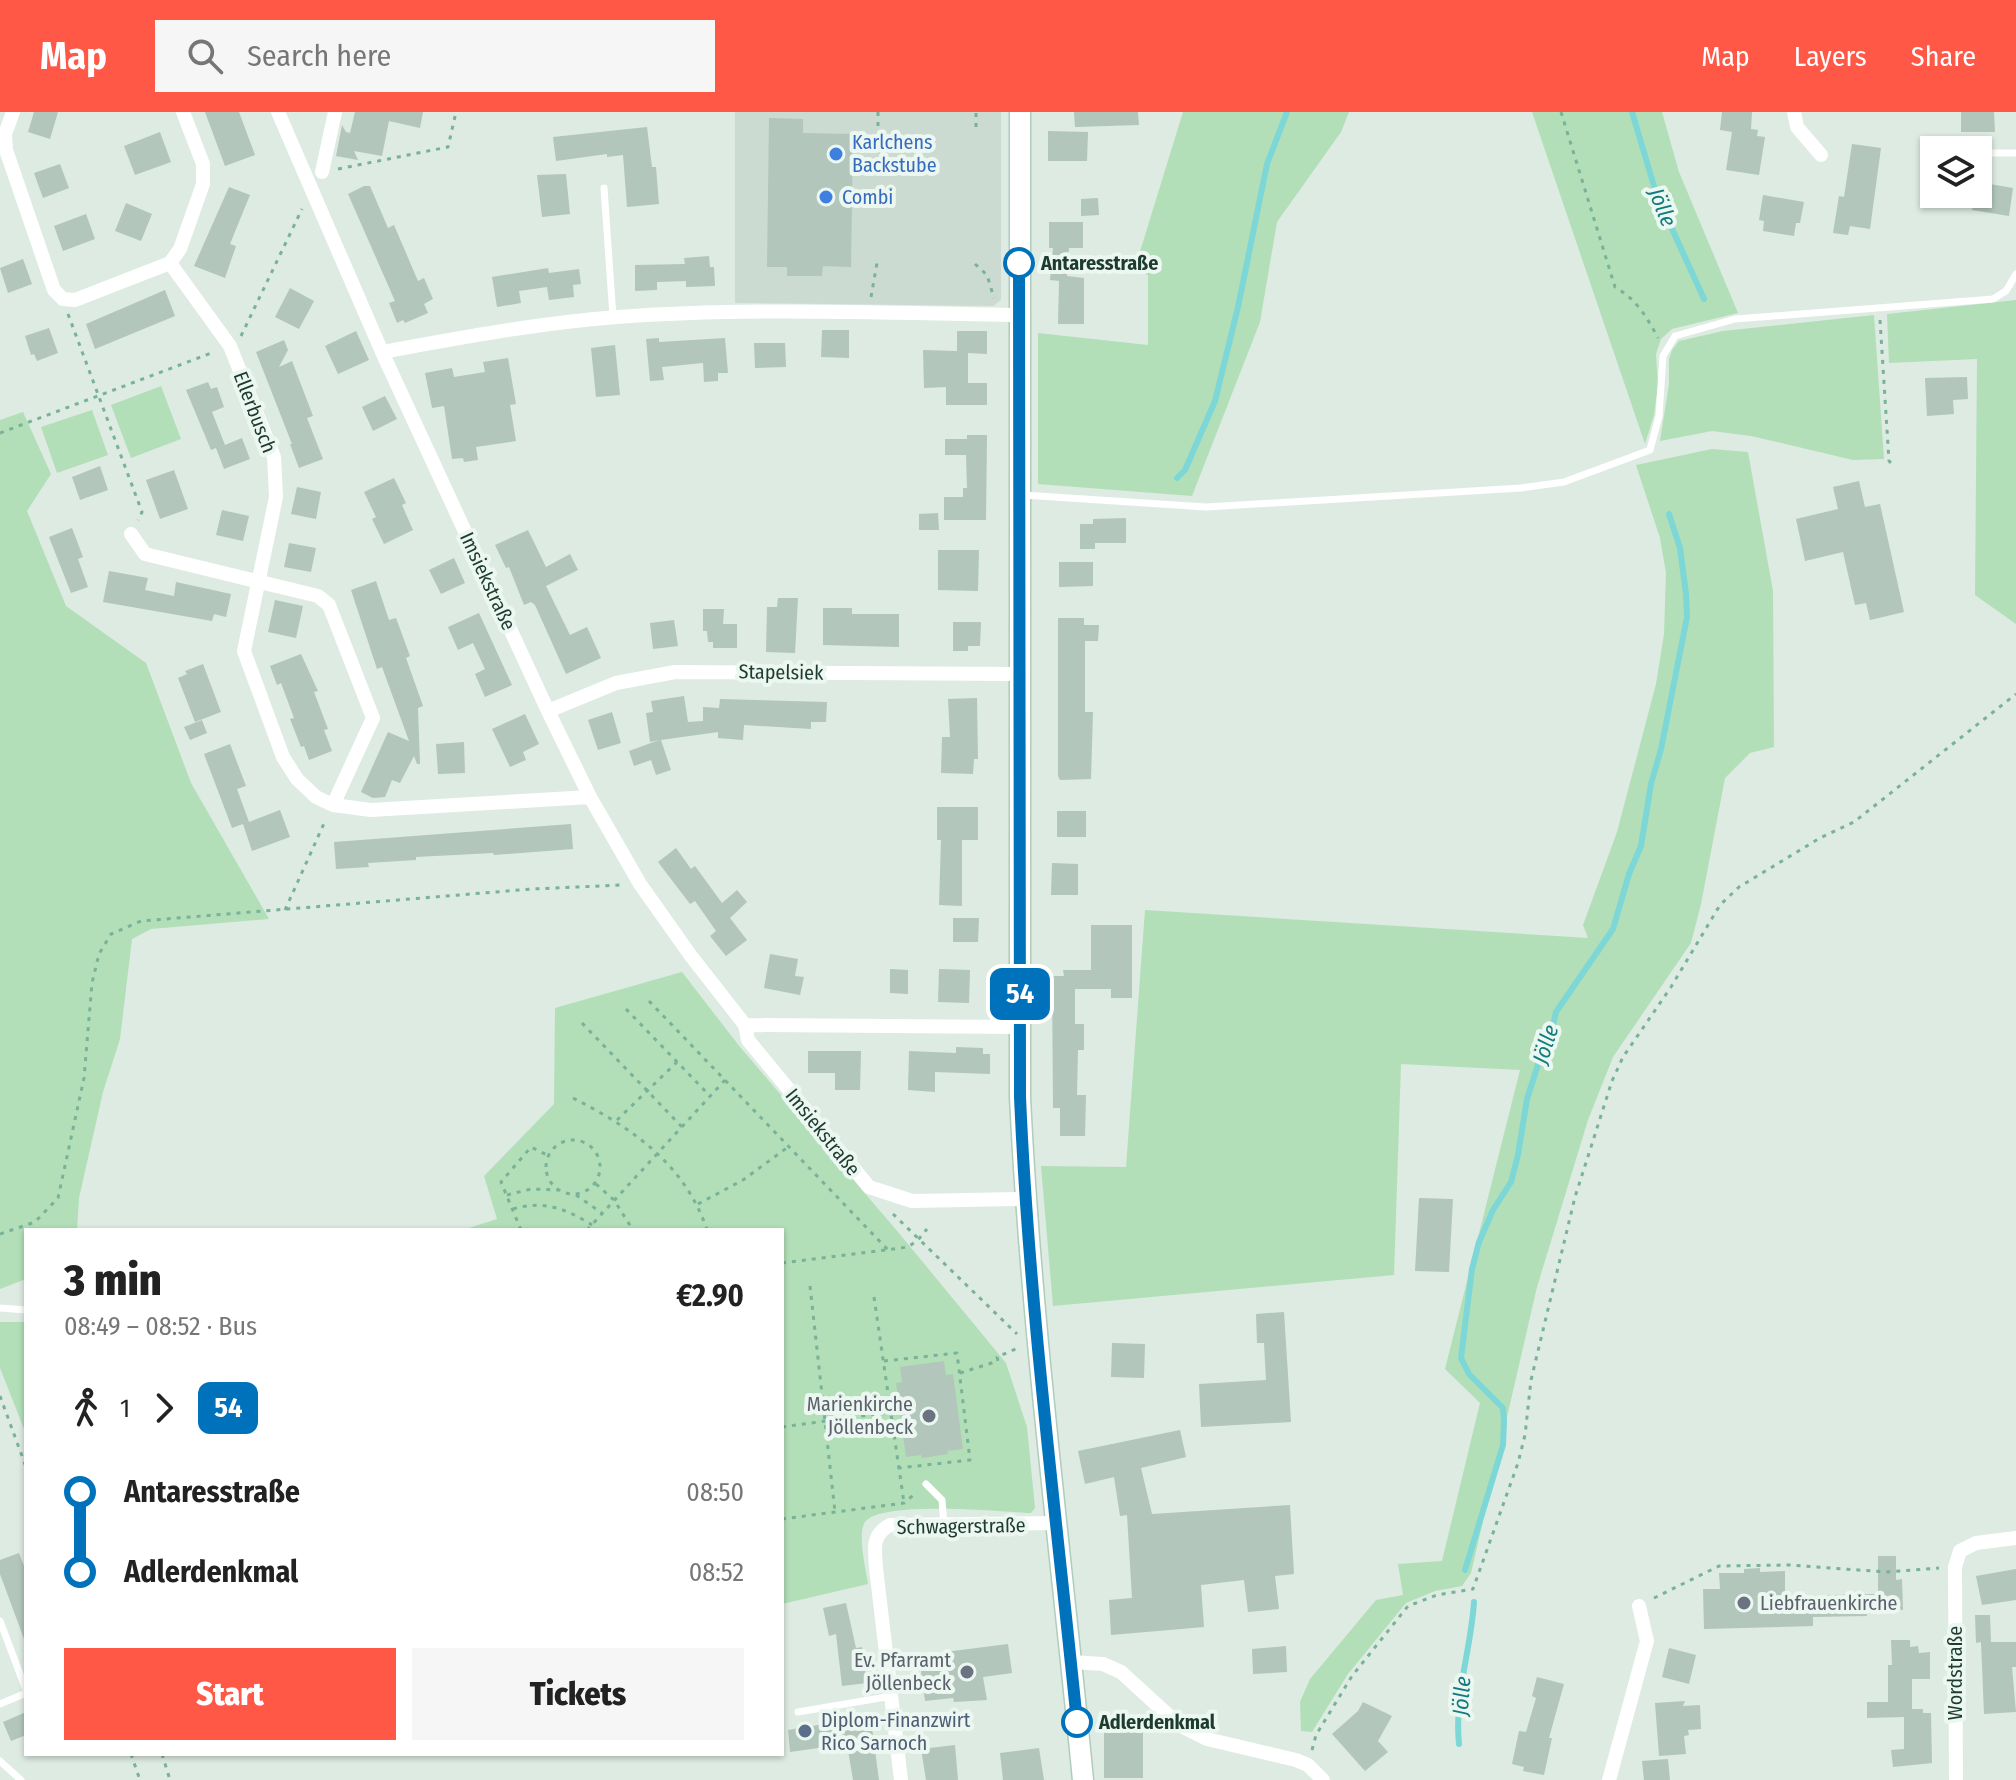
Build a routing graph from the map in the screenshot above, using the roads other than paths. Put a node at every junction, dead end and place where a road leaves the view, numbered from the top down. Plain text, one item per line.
1 (13, 112) edge
2 (183, 112) edge
3 (278, 112) edge
4 (335, 112) edge
5 (1020, 112) edge
6 (1794, 112) edge
7 (1992, 153) edge
8 (2016, 153) edge
9 (1821, 155) dead end
10 (322, 172) road end
11 (604, 188) dead end
12 (170, 263) junction
13 (2016, 274) edge
14 (1012, 314) junction
15 (613, 317) junction
16 (382, 352) junction
17 (1019, 495) junction
18 (131, 534) road end
19 (258, 580) junction
20 (1020, 674) junction
21 (548, 711) junction
22 (590, 797) junction
23 (333, 805) junction
24 (745, 1025) junction
25 (1020, 1027) junction
26 (1025, 1199) junction
27 (0, 1308) edge
28 (24, 1310) edge
29 (926, 1484) road end
30 (1056, 1523) junction
31 (944, 1525) junction
32 (2016, 1538) edge
33 (1639, 1606) road end
34 (0, 1621) edge
35 (1071, 1662) junction
36 (24, 1687) edge
37 (24, 1693) edge
38 (892, 1696) junction
39 (0, 1704) edge
40 (798, 1712) dead end
41 (0, 1761) edge
42 (21, 1780) edge
43 (901, 1780) edge
44 (1083, 1780) edge
45 (1323, 1780) edge
46 (1609, 1780) edge
47 (1956, 1780) edge

1 - 12 street
2 - 12 street
3 - 16 street, Imsiekstraße
4 - 10 street
5 - 14 main road
6 - 9 street
7 - 8 lane
11 - 15 lane
12 - 19 street, Ellerbusch
13 - 17 lane
14 - 15 street
14 - 17 main road
15 - 16 street
16 - 21 street, Imsiekstraße
17 - 20 main road
18 - 19 street
19 - 23 street, Ellerbusch
19 - 23 street
20 - 21 street, Stapelsiek
20 - 25 main road
21 - 22 street, Imsiekstraße
22 - 23 street, Ellerbusch
22 - 24 street, Imsiekstraße
24 - 25 street
24 - 26 street, Imsiekstraße
25 - 26 main road
26 - 30 main road
27 - 28 lane
29 - 31 lane
30 - 31 street, Schwagerstraße
30 - 35 main road
31 - 38 street, Schwagerstraße
32 - 47 street, Wordstraße
33 - 46 street
34 - 36 lane
35 - 44 main road
35 - 45 street
37 - 39 lane
38 - 40 lane
38 - 43 street, Schwagerstraße
41 - 42 lane

